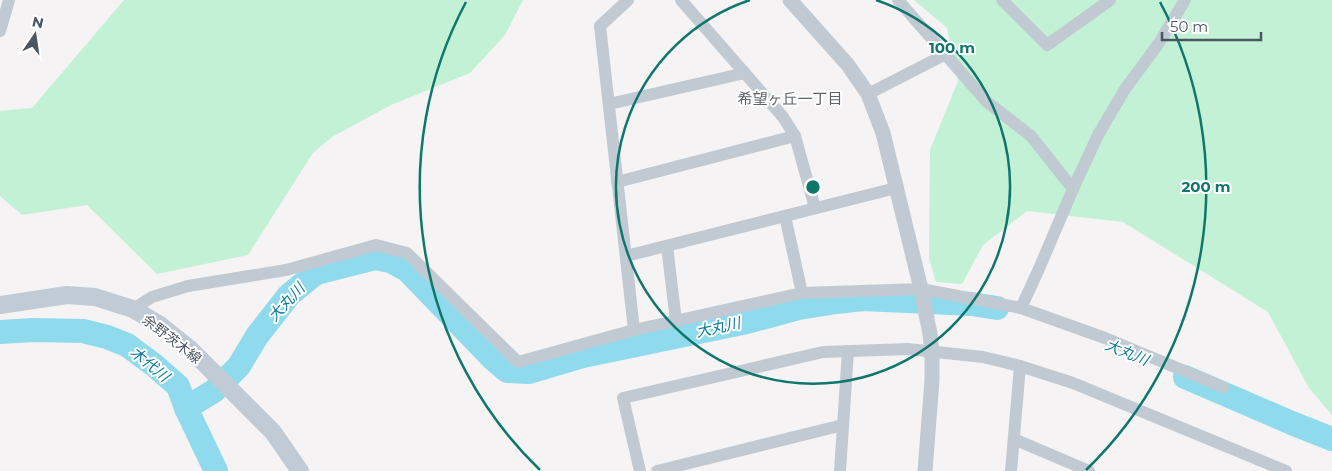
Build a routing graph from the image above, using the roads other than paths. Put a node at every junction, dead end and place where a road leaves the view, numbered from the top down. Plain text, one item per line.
1 (9, 0) edge
2 (628, 0) edge
3 (681, 0) edge
4 (790, 0) edge
5 (898, 0) edge
6 (1002, 0) edge
7 (1110, 0) edge
8 (1185, 0) edge
9 (0, 31) edge
10 (946, 54) junction
11 (746, 73) junction
12 (868, 94) junction
13 (608, 104) junction
14 (795, 136) junction
15 (617, 182) junction
16 (896, 188) junction
17 (1073, 189) junction
18 (815, 208) junction
19 (785, 216) junction
20 (667, 246) junction
21 (626, 256) junction
22 (802, 293) junction
23 (923, 297) junction
24 (0, 305) edge
25 (1021, 308) junction
26 (133, 309) junction
27 (676, 321) junction
28 (634, 330) junction
29 (848, 351) junction
30 (932, 352) junction
31 (1020, 366) junction
32 (1223, 387) dead end
33 (843, 425) junction
34 (1014, 439) junction
35 (300, 471) edge
36 (640, 471) edge
37 (657, 471) edge
38 (840, 471) edge
39 (925, 471) edge
40 (1011, 471) edge
41 (1089, 471) edge
42 (1286, 471) edge

1 - 9 street
2 - 13 street
3 - 11 street
4 - 12 street
5 - 10 street
6 - 7 street
8 - 17 street
10 - 12 street
10 - 17 street
11 - 13 street
11 - 14 street
12 - 16 street
13 - 15 street
14 - 15 street
14 - 18 street
15 - 21 street
16 - 18 street
16 - 23 street
17 - 25 street
18 - 19 street
19 - 20 street
19 - 22 street
20 - 21 street
20 - 27 street
21 - 28 street
22 - 23 street
22 - 27 street
23 - 25 street
23 - 30 street
24 - 26 main road, 余野茨木線
25 - 32 street
26 - 28 street
26 - 35 main road, 余野茨木線
27 - 28 street
29 - 30 street
29 - 33 street
29 - 36 street
30 - 31 street
30 - 39 street
31 - 34 street
31 - 42 street
33 - 37 street
33 - 38 street
34 - 40 street
34 - 41 street

